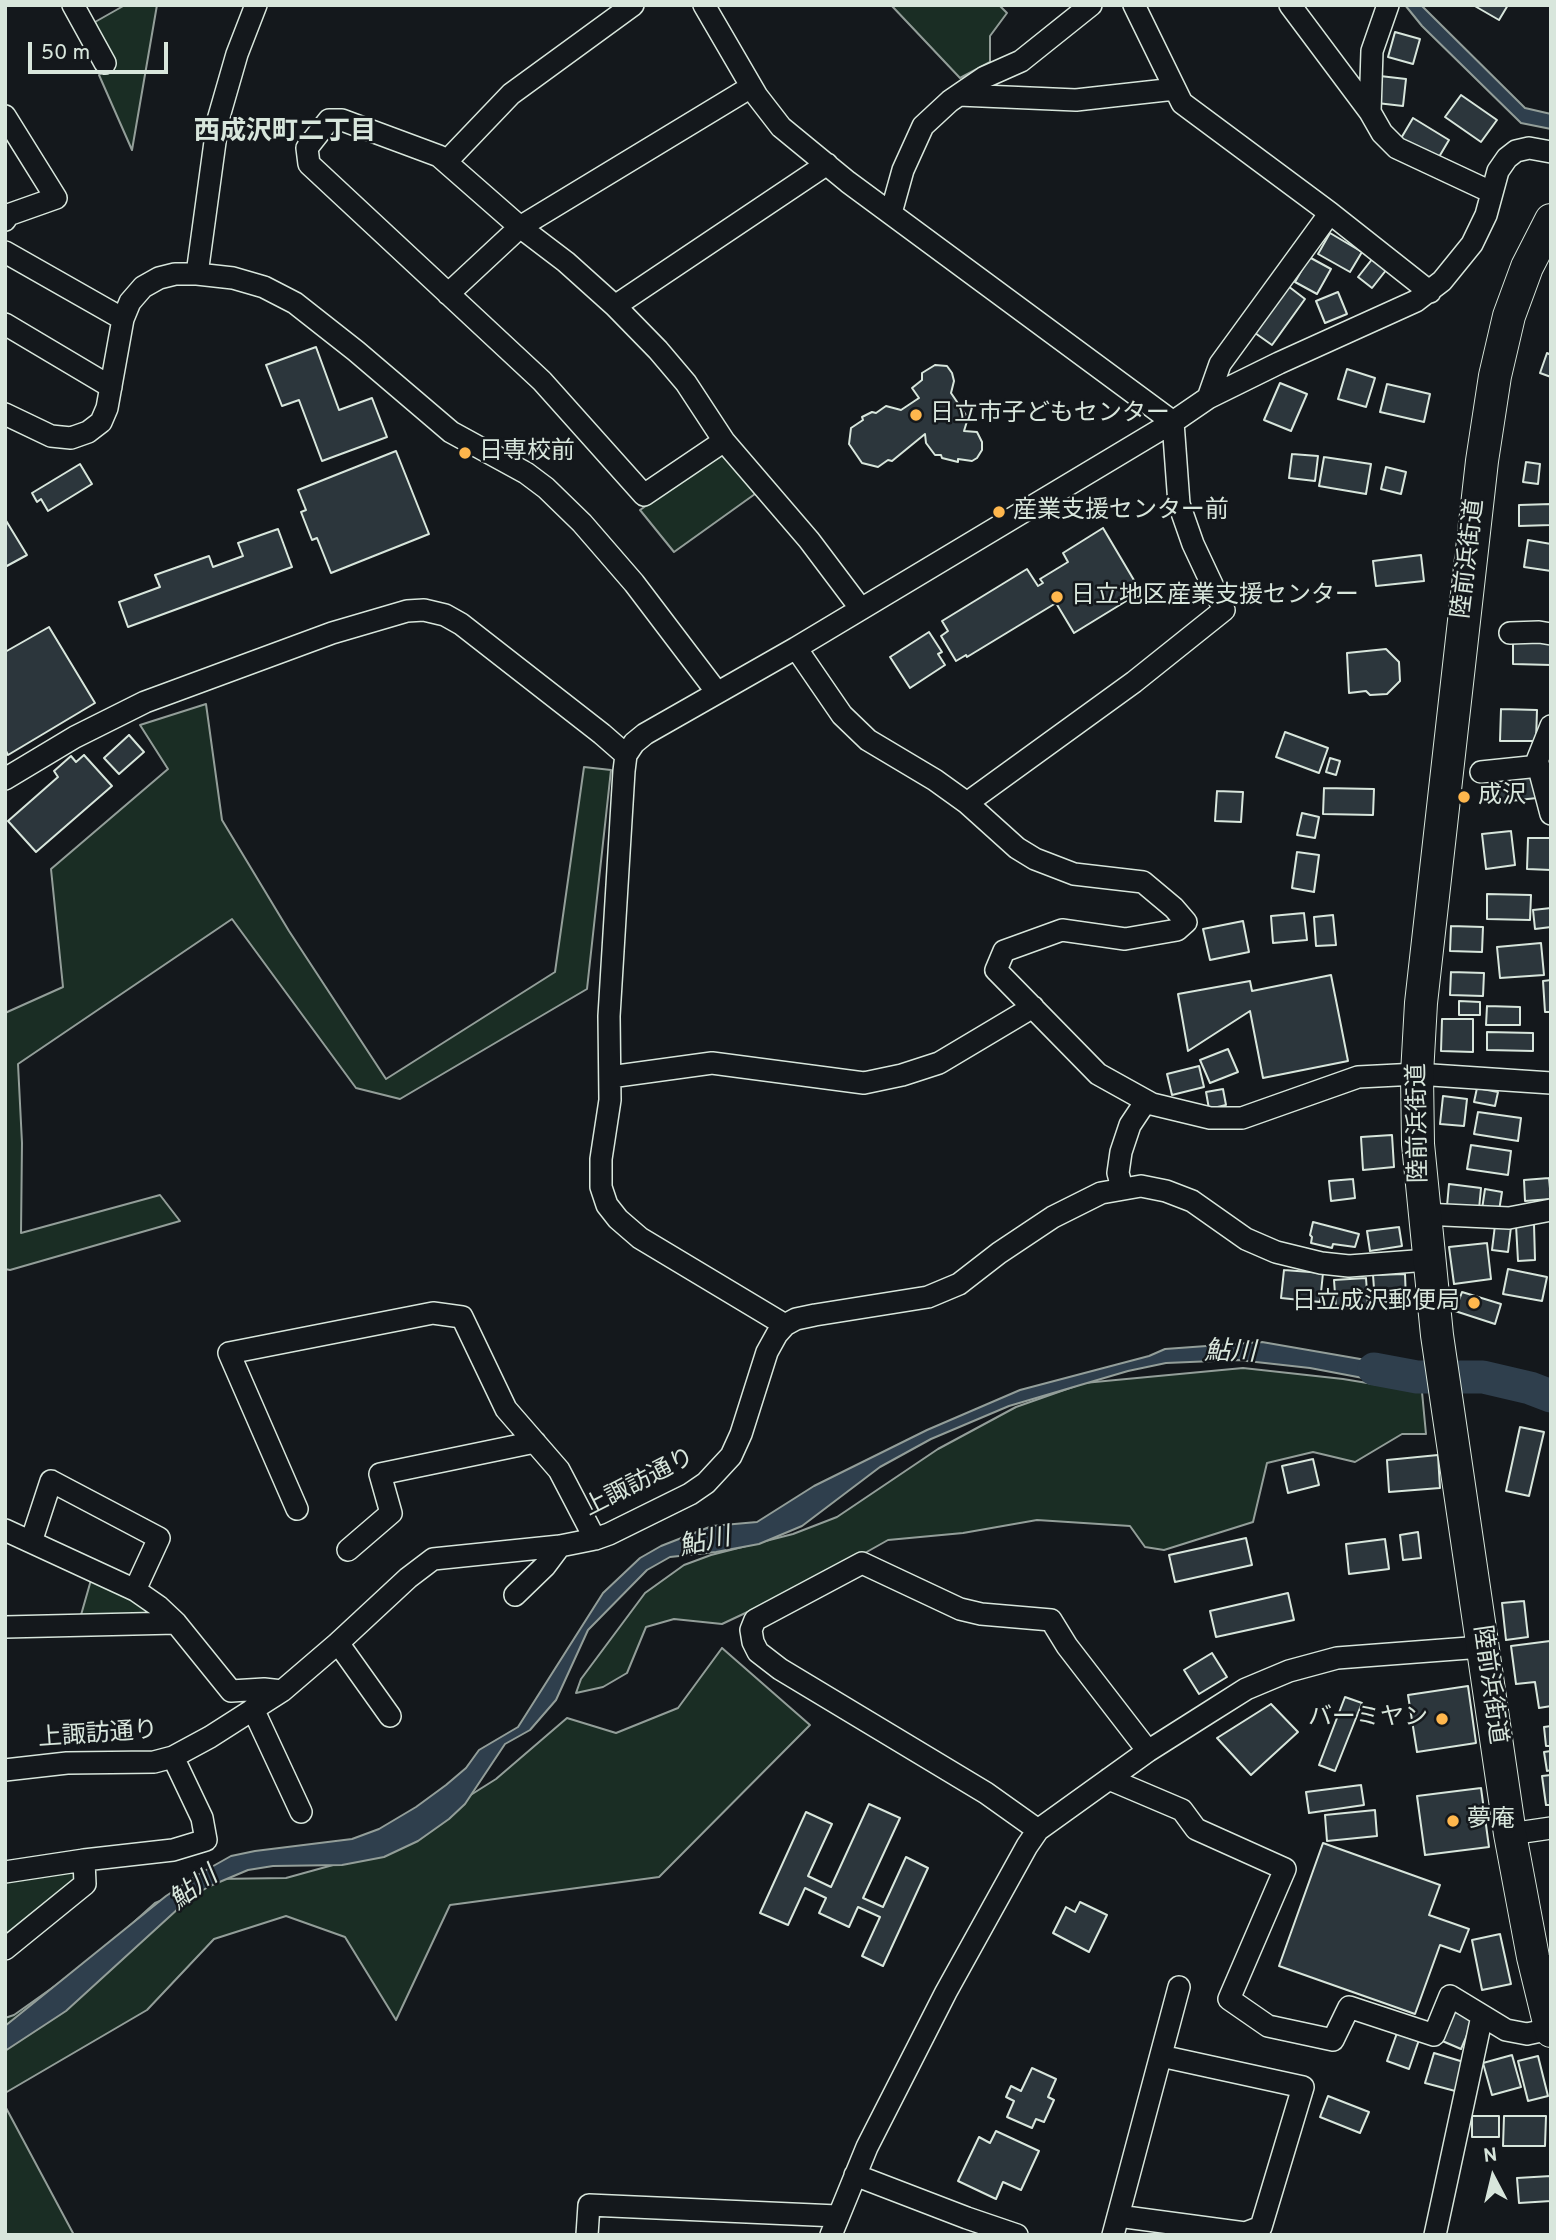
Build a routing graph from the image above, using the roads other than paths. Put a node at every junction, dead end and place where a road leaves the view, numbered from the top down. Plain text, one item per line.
1 (73, 5) edge
2 (256, 5) edge
3 (633, 5) edge
4 (704, 5) edge
5 (1091, 5) edge
6 (1134, 5) edge
7 (1290, 5) edge
8 (1388, 5) edge
9 (105, 63) dead end
10 (751, 87) junction
11 (1175, 89) junction
12 (959, 94) junction
13 (1370, 112) junction
14 (5, 116) edge
15 (1551, 152) edge
16 (446, 162) junction
17 (827, 164) junction
18 (1491, 192) junction
19 (891, 212) junction
20 (1330, 213) junction
21 (5, 220) edge
22 (1551, 220) edge
23 (520, 227) junction
24 (8, 259) edge
25 (197, 274) junction
26 (1430, 292) junction
27 (448, 294) junction
28 (615, 306) junction
29 (123, 319) junction
30 (5, 324) edge
31 (111, 387) junction
32 (1208, 398) junction
33 (5, 414) edge
34 (1173, 422) junction
35 (724, 441) junction
36 (861, 609) junction
37 (1510, 633) dead end
38 (1551, 634) edge
39 (796, 648) junction
40 (716, 691) junction
41 (1551, 726) edge
42 (625, 763) junction
43 (1539, 766) junction
44 (1481, 772) dead end
45 (5, 779) edge
46 (967, 803) junction
47 (1551, 814) edge
48 (1033, 1007) junction
49 (1417, 1074) junction
50 (611, 1077) junction
51 (1551, 1083) edge
52 (1146, 1101) junction
53 (1122, 1188) junction
54 (1551, 1210) edge
55 (1423, 1214) junction
56 (1428, 1260) junction
57 (785, 1325) junction
58 (535, 1442) junction
59 (297, 1508) dead end
60 (5, 1530) edge
61 (595, 1539) junction
62 (31, 1542) junction
63 (560, 1546) junction
64 (348, 1550) dead end
65 (135, 1590) junction
66 (515, 1595) dead end
67 (176, 1623) junction
68 (5, 1627) edge
69 (338, 1643) junction
70 (1482, 1647) junction
71 (282, 1691) junction
72 (253, 1709) junction
73 (390, 1716) dead end
74 (1147, 1751) junction
75 (173, 1757) junction
76 (5, 1770) edge
77 (1109, 1779) junction
78 (301, 1812) dead end
79 (1551, 1828) edge
80 (1038, 1830) junction
81 (1510, 1834) junction
82 (85, 1860) junction
83 (5, 1872) edge
84 (5, 1949) edge
85 (1179, 1987) dead end
86 (1482, 2016) junction
87 (1551, 2030) edge
88 (1161, 2056) junction
89 (855, 2175) junction
90 (834, 2225) edge
91 (1116, 2225) edge
92 (965, 2227) edge
93 (1241, 2234) edge
94 (587, 2235) edge
95 (1017, 2235) edge
96 (1435, 2235) edge

1 - 9 street
2 - 25 street
3 - 16 street
4 - 10 street
5 - 12 street
6 - 11 street
7 - 13 street
8 - 13 street
10 - 17 street
10 - 23 street
11 - 12 street
11 - 20 street
12 - 19 street
13 - 18 street
14 - 21 street
15 - 18 street
16 - 23 street
16 - 27 street
17 - 19 street
17 - 28 street
18 - 26 street
19 - 34 street
20 - 26 street
20 - 32 street
22 - 49 highway, 陸前浜街道
23 - 27 street
23 - 28 street
24 - 29 street
25 - 29 street
25 - 40 street
26 - 32 street
27 - 35 street
28 - 35 street
29 - 31 street
30 - 31 street
31 - 33 street
32 - 34 street
34 - 36 street
34 - 46 street
35 - 36 street
36 - 39 street
37 - 38 street
39 - 40 street
39 - 46 street
40 - 42 street
41 - 43 street
42 - 45 street
42 - 50 street
43 - 44 street
43 - 47 street
46 - 48 street
48 - 50 street
48 - 52 street
49 - 51 street
49 - 52 street
49 - 55 highway, 陸前浜街道
50 - 57 street
52 - 53 street
53 - 56 street
53 - 57 street
54 - 55 street
55 - 56 highway, 陸前浜街道
56 - 70 highway, 陸前浜街道
57 - 61 street, 上諏訪通り
58 - 59 street
58 - 61 street
58 - 64 street
60 - 62 street
61 - 63 street, 上諏訪通り
62 - 65 street
62 - 65 street
63 - 66 street
63 - 69 street, 上諏訪通り
65 - 67 street
67 - 68 street
67 - 71 street
69 - 71 street, 上諏訪通り
69 - 73 street
70 - 74 street
70 - 81 highway, 陸前浜街道
71 - 72 street, 上諏訪通り
72 - 75 street, 上諏訪通り
72 - 78 street
74 - 77 street
74 - 80 street
75 - 76 street, 上諏訪通り
75 - 82 street
77 - 80 street
77 - 86 street
79 - 81 street
80 - 89 street
81 - 87 highway, 陸前浜街道
82 - 83 street
82 - 84 street
85 - 88 street
86 - 87 street
86 - 96 street
88 - 91 street
88 - 93 street
89 - 90 street
89 - 92 street
90 - 94 street
91 - 93 street
92 - 95 street

